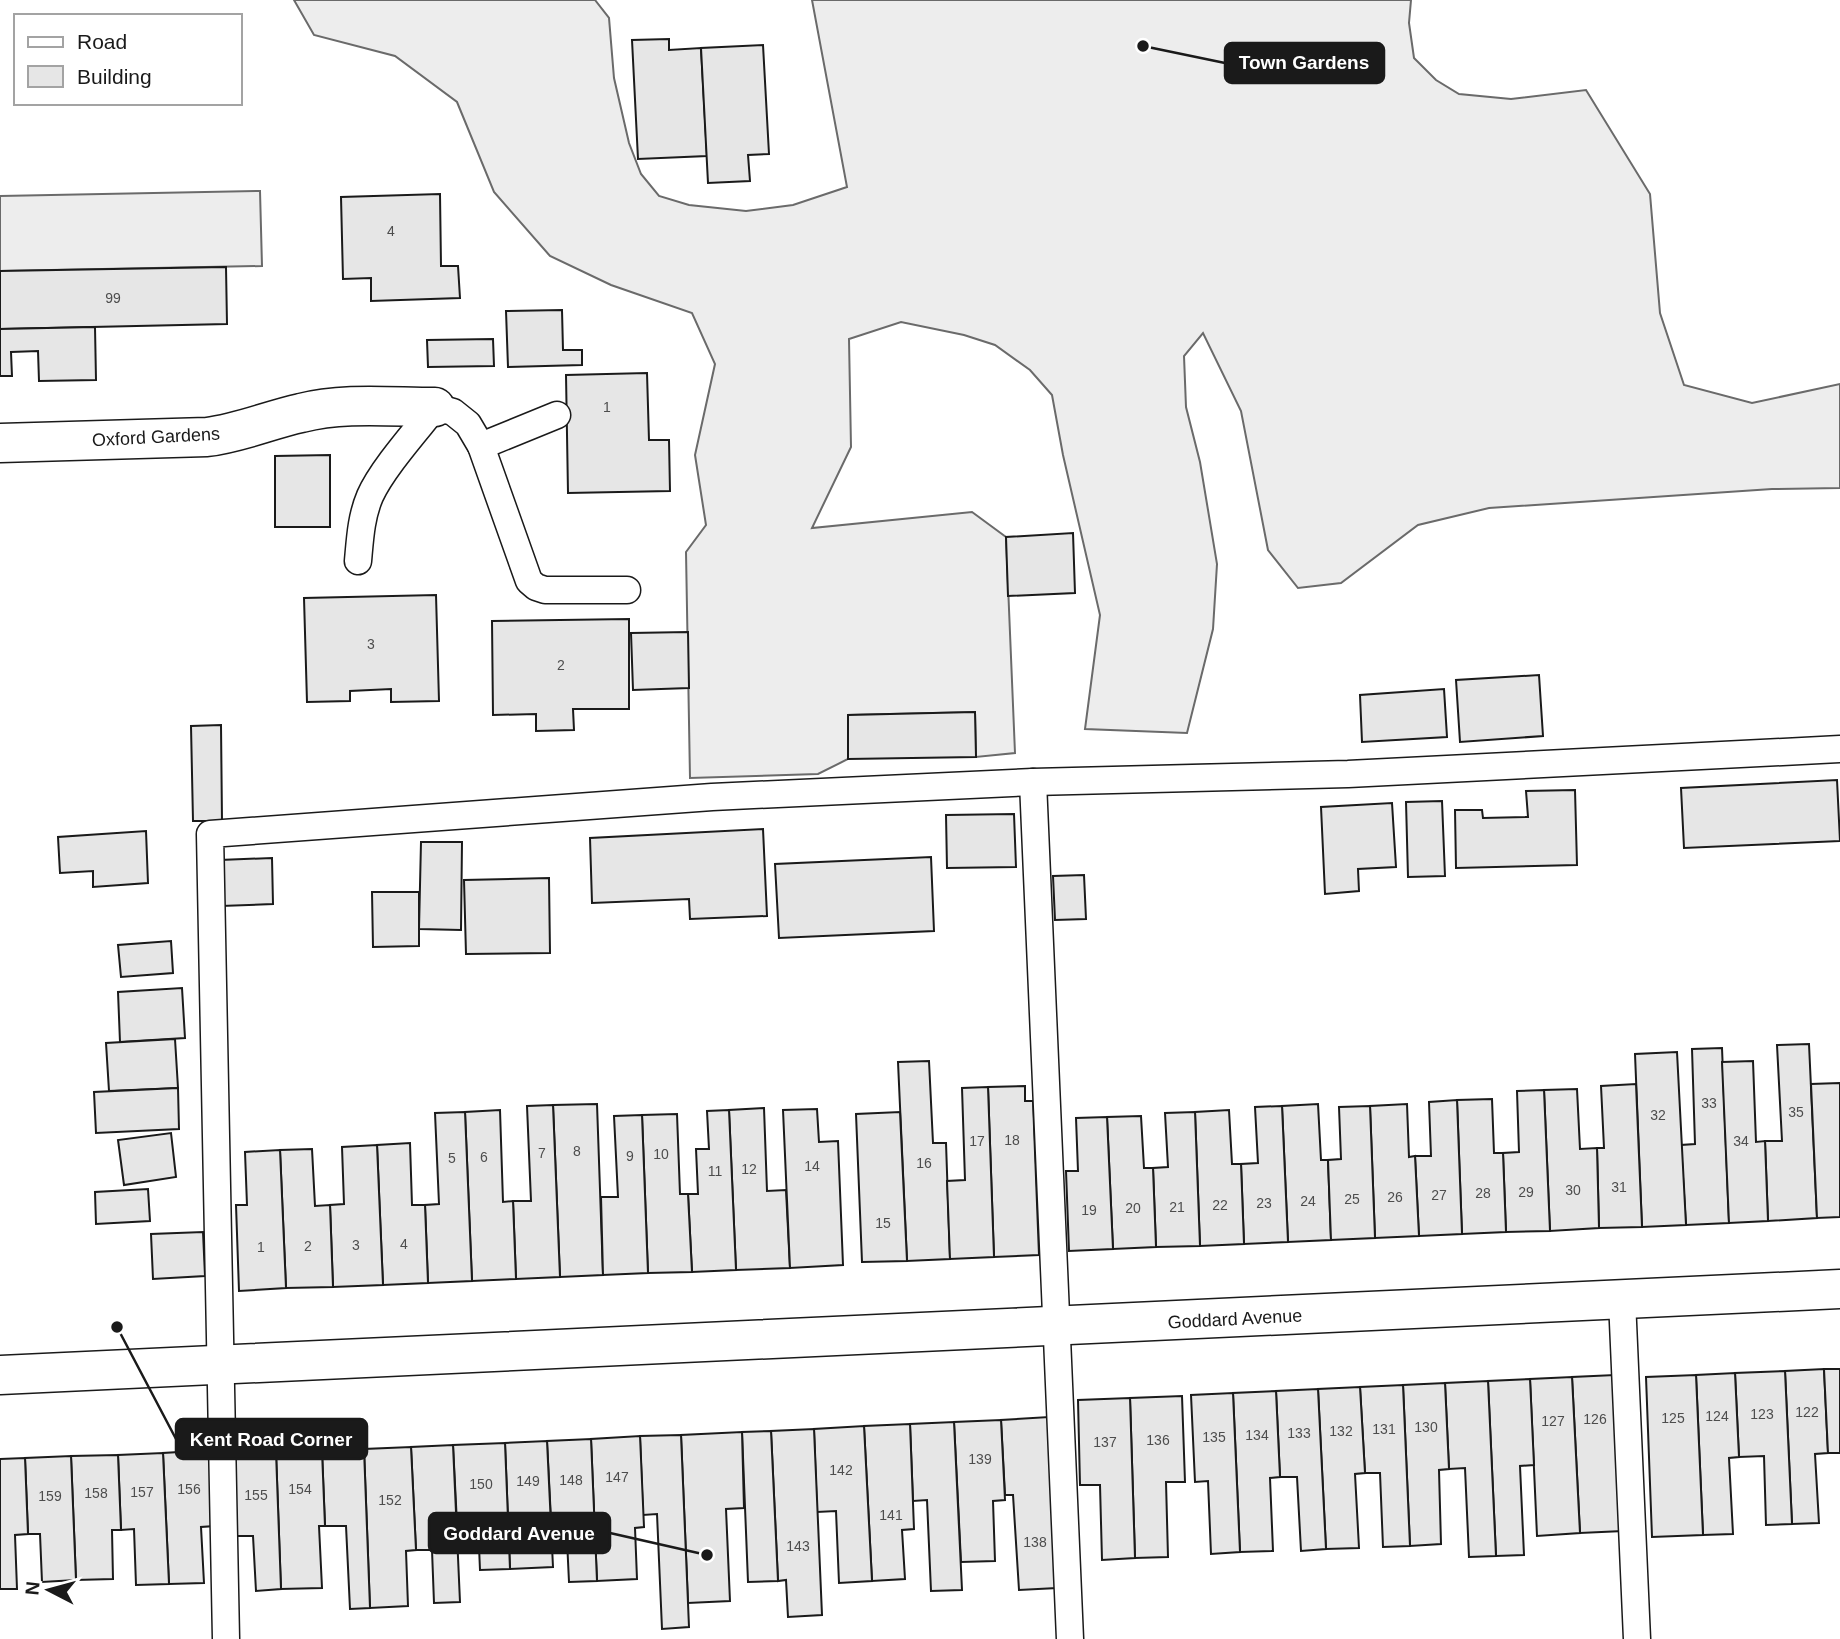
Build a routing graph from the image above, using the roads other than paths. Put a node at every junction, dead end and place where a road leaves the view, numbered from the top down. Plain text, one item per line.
1 (435, 407) junction
2 (557, 415) dead end
3 (0, 443) edge
4 (481, 446) junction
5 (358, 561) dead end
6 (627, 590) dead end
7 (1840, 749) edge
8 (1033, 782) junction
9 (1840, 1289) edge
10 (1622, 1300) junction
11 (1057, 1327) junction
12 (220, 1365) junction
13 (0, 1375) edge
14 (226, 1639) edge
15 (1070, 1639) edge
16 (1637, 1639) edge

1 - 3 street, Oxford Gardens
1 - 4 lane, Oxford Gardens
1 - 5 lane
2 - 4 lane
4 - 6 lane, Oxford Gardens
7 - 8 lane
8 - 11 lane
8 - 12 lane
9 - 10 street, Goddard Avenue
10 - 11 street, Goddard Avenue
10 - 16 lane
11 - 12 street, Goddard Avenue
11 - 15 lane
12 - 13 street, Goddard Avenue
12 - 14 lane

